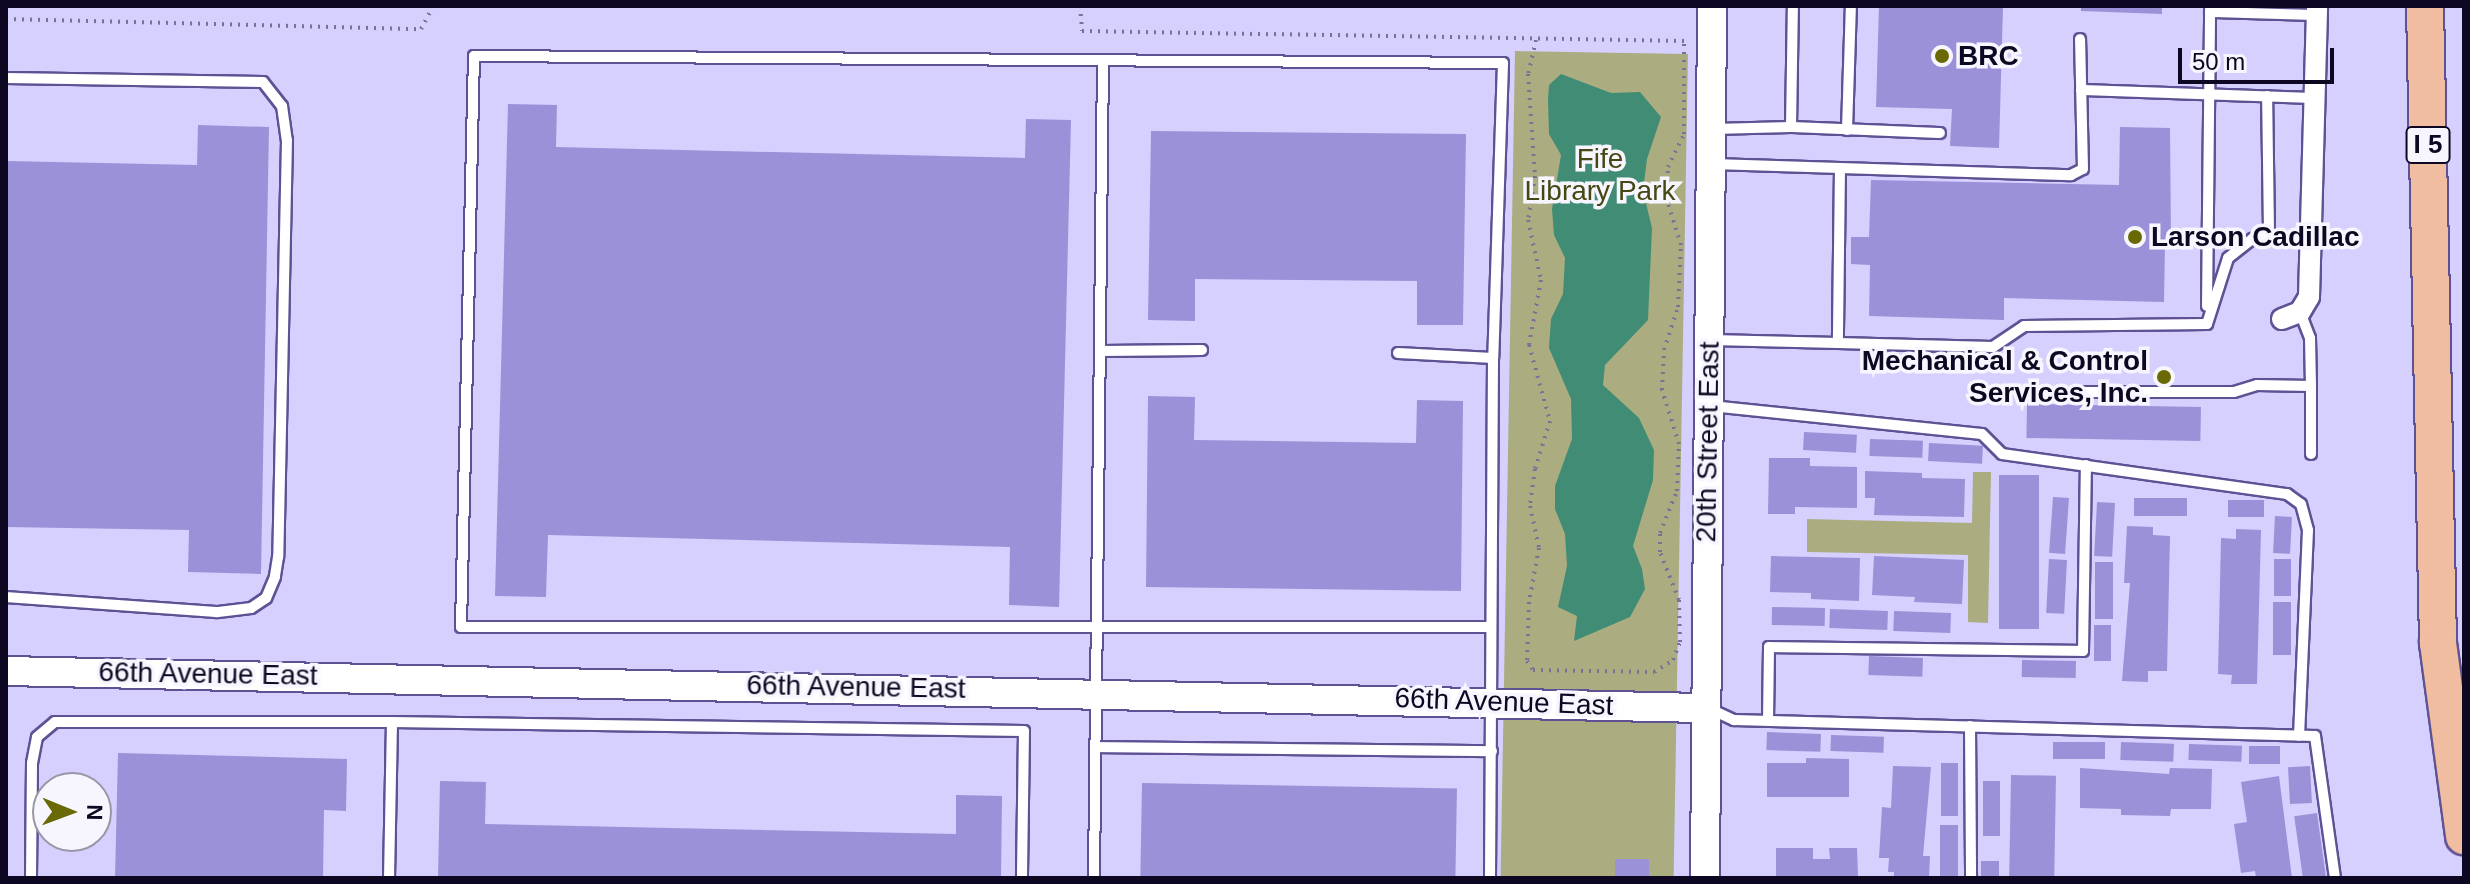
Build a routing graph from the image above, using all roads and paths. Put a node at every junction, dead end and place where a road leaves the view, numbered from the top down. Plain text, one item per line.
1 (433, 6) edge
2 (1068, 6) edge
3 (1712, 6) edge
4 (1793, 6) edge
5 (1851, 6) edge
6 (2425, 6) edge
7 (2210, 9) edge
8 (2317, 10) edge
9 (6, 19) edge
10 (2080, 39) dead end
11 (1536, 40) junction
12 (1698, 42) junction
13 (1103, 62) junction
14 (6, 78) edge
15 (2081, 90) junction
16 (2209, 94) junction
17 (2267, 96) junction
18 (2315, 98) junction
19 (1791, 127) junction
20 (1711, 130) junction
21 (1847, 130) junction
22 (1940, 133) dead end
23 (1711, 164) junction
24 (1840, 168) junction
25 (2291, 315) joint
26 (2207, 324) junction
27 (1709, 340) junction
28 (1838, 343) junction
29 (1202, 350) dead end
30 (1102, 351) junction
31 (1398, 353) dead end
32 (1493, 358) junction
33 (2311, 386) junction
34 (2082, 392) dead end
35 (1709, 406) junction
36 (2311, 454) dead end
37 (2086, 465) junction
38 (6, 597) edge
39 (1097, 624) junction
40 (1489, 627) junction
41 (6, 671) edge
42 (1096, 692) junction
43 (1494, 701) junction
44 (1706, 708) junction
45 (1768, 720) junction
46 (392, 722) junction
47 (1970, 726) junction
48 (2299, 736) junction
49 (1095, 747) junction
50 (1492, 751) junction
51 (2464, 836) edge
52 (31, 878) edge
53 (389, 878) edge
54 (1022, 878) edge
55 (1094, 878) edge
56 (1490, 878) edge
57 (1705, 878) edge
58 (1971, 878) edge
59 (2335, 878) edge

1 - 9 path
2 - 11 path
3 - 12 street, 20th Street East
4 - 19 lane
5 - 21 lane
6 - 51 highway, I 5
7 - 8 lane
7 - 16 lane
8 - 18 street
10 - 15 lane
11 - 12 path
11 - 12 path
12 - 20 street, 20th Street East
13 - 30 lane
13 - 32 lane
13 - 39 lane
14 - 38 lane
15 - 16 lane
15 - 24 lane
16 - 17 lane
16 - 26 lane
17 - 18 lane
17 - 26 lane
18 - 25 street
19 - 20 lane
19 - 21 lane
20 - 23 street, 20th Street East
21 - 22 lane
23 - 24 lane
23 - 27 street, 20th Street East
24 - 28 lane
25 - 33 lane
26 - 28 lane
27 - 28 lane
27 - 35 street, 20th Street East
29 - 30 lane
30 - 39 lane
31 - 32 lane
32 - 40 lane
33 - 34 lane
33 - 36 lane
35 - 37 lane
35 - 44 street, 20th Street East
37 - 45 lane
37 - 48 lane
39 - 40 lane
39 - 42 lane
40 - 43 lane
41 - 42 street, 66th Avenue East
42 - 43 street, 66th Avenue East
42 - 49 lane
43 - 44 street, 66th Avenue East
43 - 50 lane
44 - 45 lane
44 - 57 street, 20th Street East
45 - 47 lane
46 - 52 lane
46 - 53 lane
46 - 54 lane
47 - 48 lane
47 - 58 lane
48 - 59 lane
49 - 50 lane
49 - 55 lane
50 - 56 lane

